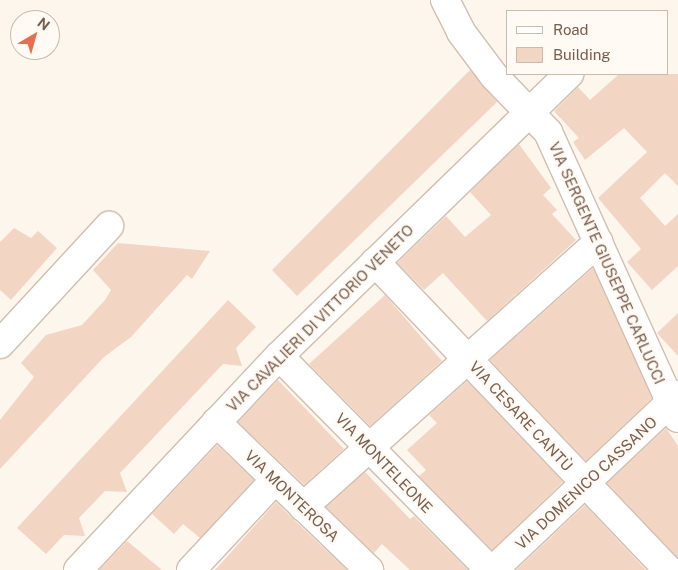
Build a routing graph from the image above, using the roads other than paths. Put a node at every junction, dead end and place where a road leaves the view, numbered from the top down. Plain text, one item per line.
1 (445, 0) edge
2 (568, 75) edge
3 (532, 111) junction
4 (109, 226) dead end
5 (598, 242) junction
6 (375, 262) junction
7 (0, 344) edge
8 (279, 356) junction
9 (468, 359) junction
10 (676, 405) edge
11 (216, 422) junction
12 (369, 448) junction
13 (275, 480) junction
14 (585, 483) junction
15 (303, 507) junction
16 (78, 570) edge
17 (191, 570) edge
18 (368, 570) edge
19 (491, 570) edge
20 (668, 570) edge

1 - 3 street, VIA SERGENTE GIUSEPPE CARLUCCI
2 - 3 street, VIA CAVALIERI DI VITTORIO VENETO
3 - 5 street, VIA SERGENTE GIUSEPPE CARLUCCI
3 - 6 street, VIA CAVALIERI DI VITTORIO VENETO
4 - 7 street
5 - 9 street
5 - 10 street, VIA SERGENTE GIUSEPPE CARLUCCI
6 - 8 street, VIA CAVALIERI DI VITTORIO VENETO
6 - 9 street, VIA CESARE CANTÙ
8 - 11 street, VIA CAVALIERI DI VITTORIO VENETO
8 - 12 street, VIA MONTELEONE
9 - 12 street
9 - 14 street, VIA CESARE CANTÙ
10 - 14 street, VIA DOMENICO CASSANO
11 - 13 street, VIA MONTEROSA
11 - 16 street, VIA CAVALIERI DI VITTORIO VENETO
12 - 15 street
12 - 19 street, VIA MONTELEONE
13 - 15 street, VIA MONTEROSA
13 - 17 street
14 - 19 street, VIA DOMENICO CASSANO
14 - 20 street, VIA CESARE CANTÙ
15 - 18 street, VIA MONTEROSA

